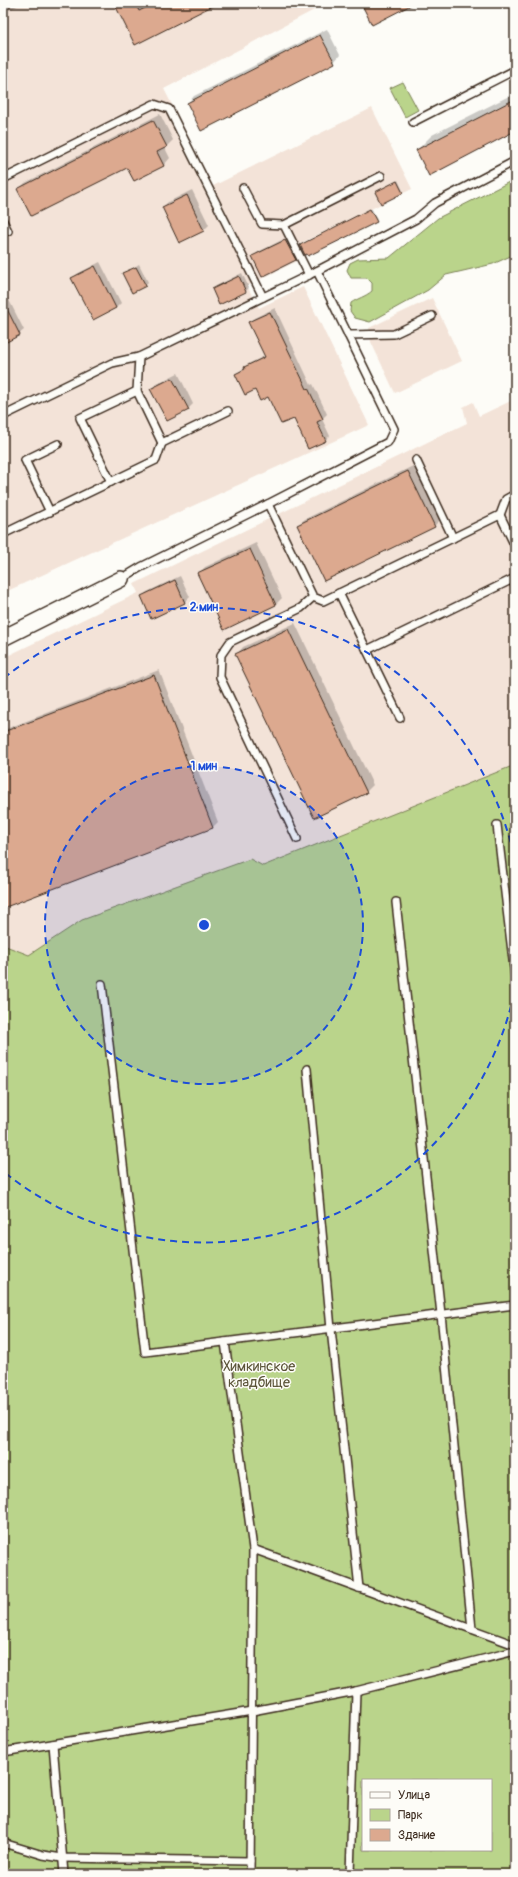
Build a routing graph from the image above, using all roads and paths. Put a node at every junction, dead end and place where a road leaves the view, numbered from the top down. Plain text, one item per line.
1 (515, 70) edge
2 (413, 122) dead end
3 (515, 161) edge
4 (381, 176) dead end
5 (3, 179) edge
6 (243, 188) dead end
7 (3, 221) edge
8 (284, 225) junction
9 (8, 231) dead end
10 (317, 271) junction
11 (309, 275) junction
12 (263, 297) junction
13 (432, 316) dead end
14 (348, 335) junction
15 (139, 357) junction
16 (136, 391) junction
17 (228, 411) dead end
18 (3, 416) edge
19 (162, 443) junction
20 (58, 444) dead end
21 (416, 460) dead end
22 (111, 482) junction
23 (515, 494) edge
24 (268, 504) junction
25 (50, 512) junction
26 (500, 515) junction
27 (3, 534) edge
28 (454, 538) junction
29 (515, 546) edge
30 (515, 578) edge
31 (122, 579) joint
32 (339, 593) junction
33 (313, 597) junction
34 (3, 638) edge
35 (367, 650) junction
36 (400, 718) dead end
37 (497, 825) dead end
38 (297, 839) dead end
39 (396, 902) dead end
40 (515, 978) edge
41 (102, 984) dead end
42 (307, 1069) dead end
43 (515, 1305) edge
44 (441, 1314) junction
45 (331, 1329) junction
46 (225, 1342) junction
47 (253, 1549) junction
48 (359, 1588) junction
49 (472, 1630) junction
50 (515, 1645) edge
51 (515, 1651) edge
52 (356, 1691) junction
53 (252, 1711) junction
54 (53, 1744) junction
55 (3, 1752) edge
56 (3, 1843) edge
57 (62, 1858) junction
58 (250, 1861) junction
59 (64, 1874) edge
60 (250, 1874) edge
61 (350, 1874) edge

1 - 2 lane
3 - 10 lane
4 - 8 lane
5 - 12 lane
6 - 8 lane
7 - 9 lane
8 - 11 lane
10 - 11 lane
10 - 14 lane
11 - 12 lane
12 - 15 lane
13 - 14 lane
14 - 24 lane
15 - 16 lane
15 - 18 lane
16 - 19 lane
16 - 22 lane
17 - 19 lane
19 - 22 lane
20 - 25 lane
21 - 28 lane
22 - 25 lane
23 - 26 lane
24 - 31 lane
24 - 33 lane
25 - 27 lane
26 - 28 lane
26 - 29 lane
28 - 32 lane
30 - 35 lane
31 - 34 street
32 - 33 lane
32 - 35 lane
33 - 38 lane
35 - 36 lane
37 - 40 lane
39 - 44 lane
41 - 46 lane
42 - 45 lane
43 - 44 lane
44 - 45 lane
44 - 49 lane
45 - 46 lane
45 - 48 lane
46 - 47 lane
47 - 48 lane
47 - 53 lane
48 - 49 lane
49 - 50 lane
51 - 52 lane
52 - 53 lane
52 - 61 lane
53 - 54 lane
53 - 58 lane
54 - 55 lane
54 - 57 lane
56 - 57 lane
57 - 58 lane
57 - 59 lane
58 - 60 lane

